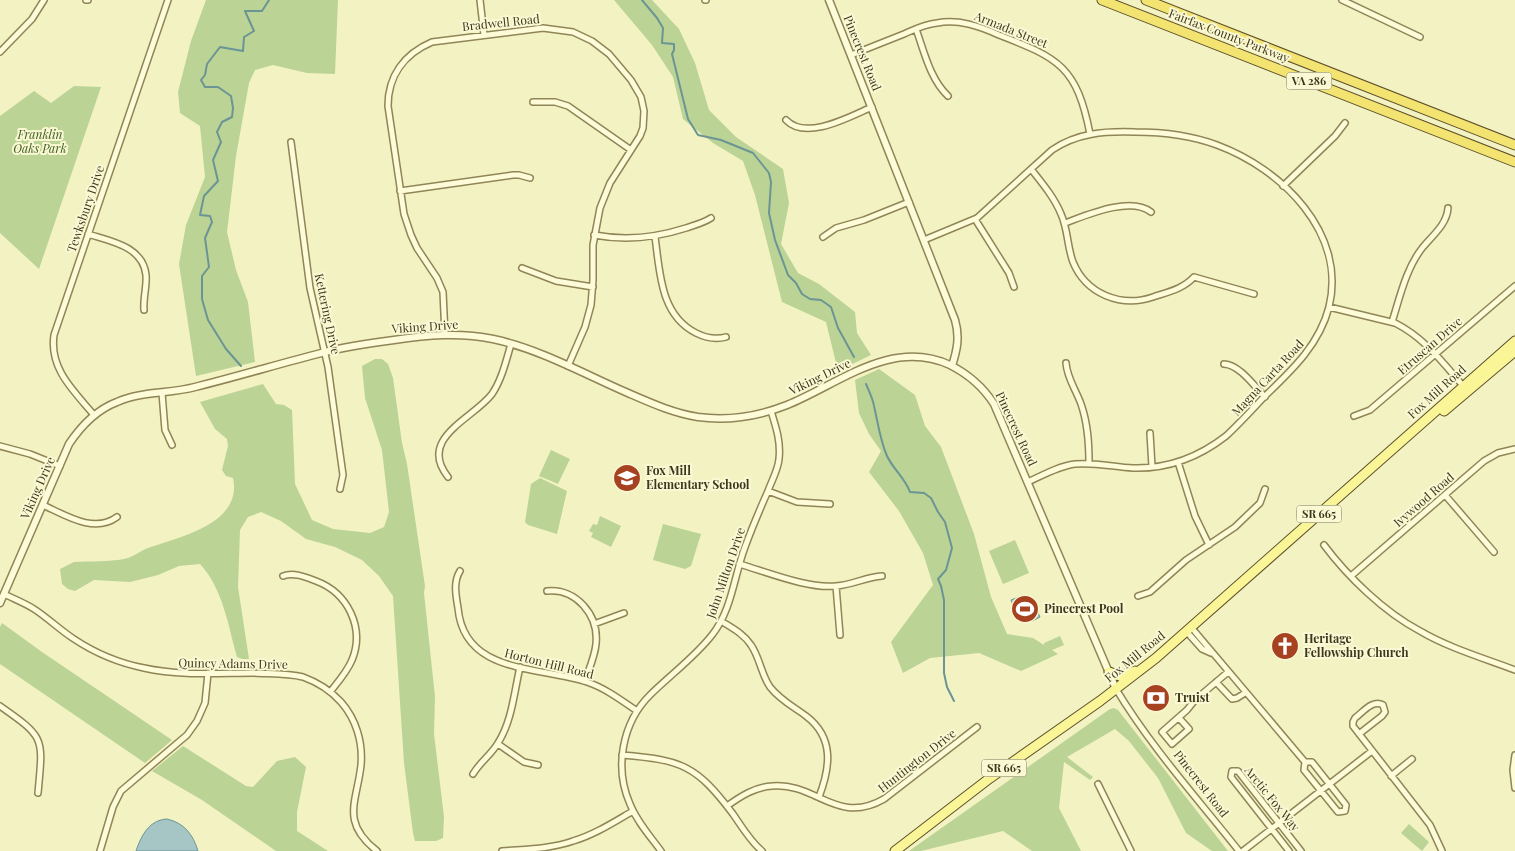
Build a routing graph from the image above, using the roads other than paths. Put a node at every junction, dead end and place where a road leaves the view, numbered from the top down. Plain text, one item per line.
1 (44, 0) edge
2 (168, 0) edge
3 (480, 0) edge
4 (829, 0) edge
5 (1102, 0) edge
6 (1146, 0) edge
7 (1342, 0) edge
8 (916, 29) junction
9 (484, 35) junction
10 (1420, 37) dead end
11 (0, 52) edge
12 (851, 54) junction
13 (948, 96) dead end
14 (533, 102) dead end
15 (872, 107) junction
16 (786, 120) dead end
17 (1345, 123) dead end
18 (1090, 134) junction
19 (291, 142) dead end
20 (1515, 144) edge
21 (631, 150) junction
22 (1515, 162) edge
23 (1030, 169) junction
24 (530, 178) dead end
25 (1283, 186) junction
26 (400, 191) junction
27 (909, 202) junction
28 (1448, 208) dead end
29 (1151, 212) dead end
30 (711, 218) dead end
31 (975, 219) junction
32 (1065, 223) junction
33 (88, 234) junction
34 (594, 235) junction
35 (655, 237) junction
36 (823, 237) dead end
37 (924, 240) junction
38 (522, 268) dead end
39 (1515, 286) edge
40 (593, 287) junction
41 (1014, 287) dead end
42 (1254, 294) dead end
43 (1329, 307) junction
44 (144, 310) dead end
45 (1392, 322) junction
46 (445, 334) junction
47 (726, 337) dead end
48 (1515, 341) edge
49 (511, 344) junction
50 (1515, 351) edge
51 (325, 352) junction
52 (1436, 355) junction
53 (1066, 363) dead end
54 (1224, 364) dead end
55 (568, 366) junction
56 (952, 366) junction
57 (1465, 388) junction
58 (162, 393) junction
59 (1265, 397) junction
60 (771, 411) junction
61 (94, 415) junction
62 (1354, 416) dead end
63 (1150, 433) dead end
64 (172, 445) dead end
65 (0, 446) edge
66 (1515, 449) edge
67 (1178, 462) junction
68 (1089, 464) junction
69 (60, 466) junction
70 (1152, 467) junction
71 (448, 477) dead end
72 (1028, 482) junction
73 (340, 489) dead end
74 (1265, 490) dead end
75 (768, 491) junction
76 (1445, 495) junction
77 (830, 504) dead end
78 (43, 505) junction
79 (117, 517) dead end
80 (1209, 545) junction
81 (1324, 545) dead end
82 (1494, 552) dead end
83 (739, 564) junction
84 (460, 571) dead end
85 (283, 576) dead end
86 (882, 576) dead end
87 (1351, 576) junction
88 (836, 586) junction
89 (547, 591) dead end
90 (4, 594) junction
91 (1138, 596) dead end
92 (0, 603) edge
93 (624, 613) dead end
94 (721, 621) junction
95 (594, 624) junction
96 (1188, 629) junction
97 (840, 635) dead end
98 (520, 667) junction
99 (1144, 667) junction
100 (1515, 670) edge
101 (1109, 672) junction
102 (1228, 672) junction
103 (208, 674) junction
104 (585, 681) junction
105 (1216, 682) junction
106 (1116, 689) junction
107 (330, 692) junction
108 (1245, 693) junction
109 (0, 706) edge
110 (637, 711) junction
111 (1179, 718) junction
112 (977, 727) dead end
113 (1359, 734) junction
114 (498, 744) junction
115 (1372, 751) junction
116 (622, 755) junction
117 (1515, 755) edge
118 (1412, 759) dead end
119 (1304, 762) junction
120 (538, 765) dead end
121 (473, 774) dead end
122 (1391, 776) junction
123 (1329, 783) junction
124 (1098, 784) dead end
125 (1515, 788) edge
126 (1320, 790) junction
127 (38, 793) dead end
128 (819, 797) junction
129 (727, 806) junction
130 (633, 811) junction
131 (1280, 823) junction
132 (1272, 829) junction
133 (100, 851) edge
134 (377, 851) edge
135 (502, 851) edge
136 (662, 851) edge
137 (762, 851) edge
138 (895, 851) edge
139 (1131, 851) edge
140 (1241, 851) edge
141 (1289, 851) edge
142 (1301, 851) edge
143 (1442, 851) edge

1 - 11 street
2 - 33 street, Tewksbury Drive
3 - 9 street
4 - 12 street, Pinecrest Road
5 - 22 highway, Fairfax County Parkway / VA 286
6 - 20 highway, Fairfax County Parkway / VA 286
7 - 10 street
8 - 12 street, Armada Street
8 - 13 street
8 - 18 street, Armada Street
9 - 21 street, Bradwell Road
9 - 26 street, Bradwell Road
12 - 15 street, Pinecrest Road
14 - 21 street
15 - 16 street
15 - 27 street, Pinecrest Road
17 - 25 street
18 - 23 street, Magna Carta Road
18 - 25 street, Magna Carta Road
19 - 51 street, Kettering Drive
21 - 34 street, Bradwell Road
23 - 31 street, Magna Carta Road
23 - 32 street
24 - 26 street
25 - 43 street, Magna Carta Road
26 - 46 street, Bradwell Road
27 - 36 street
27 - 37 street, Pinecrest Road
28 - 45 street
29 - 32 street
30 - 35 street
31 - 37 street, Magna Carta Road
31 - 41 street
32 - 42 street
33 - 44 street
33 - 61 street, Tewksbury Drive
34 - 35 street
34 - 40 street, Bradwell Road
35 - 47 street
37 - 56 street, Pinecrest Road
38 - 40 street
39 - 52 street, Etruscan Drive
40 - 55 street, Bradwell Road
43 - 45 street
43 - 59 street, Magna Carta Road
45 - 52 street
46 - 49 street, Viking Drive
46 - 51 street, Viking Drive
48 - 57 main road, Fox Mill Road / SR 665
49 - 55 street, Viking Drive
49 - 71 street
50 - 57 main road, Fox Mill Road / SR 665
51 - 58 street, Viking Drive
51 - 73 street, Kettering Drive
52 - 57 street
52 - 62 street, Etruscan Drive
53 - 68 street
54 - 59 street
55 - 60 street, Viking Drive
56 - 60 street, Viking Drive
56 - 72 street, Pinecrest Road
57 - 96 main road, Fox Mill Road / SR 665
58 - 61 street, Viking Drive
58 - 64 street
59 - 67 street, Magna Carta Road
60 - 75 street, John Milton Drive
61 - 69 street, Viking Drive
63 - 70 street
65 - 69 street
66 - 76 street, Ivywood Road
67 - 70 street, Magna Carta Road
67 - 80 street
68 - 70 street, Magna Carta Road
68 - 72 street, Magna Carta Road
69 - 78 street, Viking Drive
72 - 101 street, Pinecrest Road
74 - 80 street
75 - 77 street
75 - 83 street, John Milton Drive
76 - 82 street
76 - 87 street, Ivywood Road
78 - 79 street
78 - 90 street, Viking Drive
80 - 91 street
81 - 87 street
83 - 88 street
83 - 94 street, John Milton Drive
84 - 98 street, Horton Hill Road
85 - 107 street
86 - 88 street
87 - 100 street
88 - 97 street
89 - 95 street
90 - 92 street, Viking Drive
90 - 103 street, Quincy Adams Drive
93 - 95 street
94 - 110 street, John Milton Drive
94 - 128 street
95 - 104 street
96 - 99 main road, Fox Mill Road / SR 665
96 - 102 street
98 - 104 street, Horton Hill Road
98 - 114 street
99 - 101 main road
99 - 106 main road, Fox Mill Road / SR 665
101 - 106 street, Pinecrest Road
102 - 105 street
102 - 108 street
103 - 107 street, Quincy Adams Drive
103 - 133 street
104 - 110 street, Horton Hill Road
105 - 108 street
105 - 111 street
106 - 138 main road, Fox Mill Road / SR 665
106 - 140 street, Pinecrest Road
107 - 134 street, Quincy Adams Drive
108 - 119 street
109 - 127 street
110 - 116 street, John Milton Drive
111 - 111 street
112 - 128 street, Huntington Drive
113 - 113 street
113 - 115 street
114 - 120 street
114 - 121 street
115 - 122 street
115 - 123 street
116 - 129 street
116 - 130 street, John Milton Drive
117 - 125 street
118 - 122 street
119 - 123 street
119 - 126 street
122 - 143 street
123 - 126 street
123 - 126 street
124 - 139 street
126 - 131 street
128 - 129 street, Huntington Drive
129 - 137 street
130 - 135 street
130 - 136 street, John Milton Drive
131 - 132 street
131 - 132 street, Arctic Fox Way
131 - 142 street, Arctic Fox Way
132 - 140 street
132 - 141 street, Arctic Fox Way

